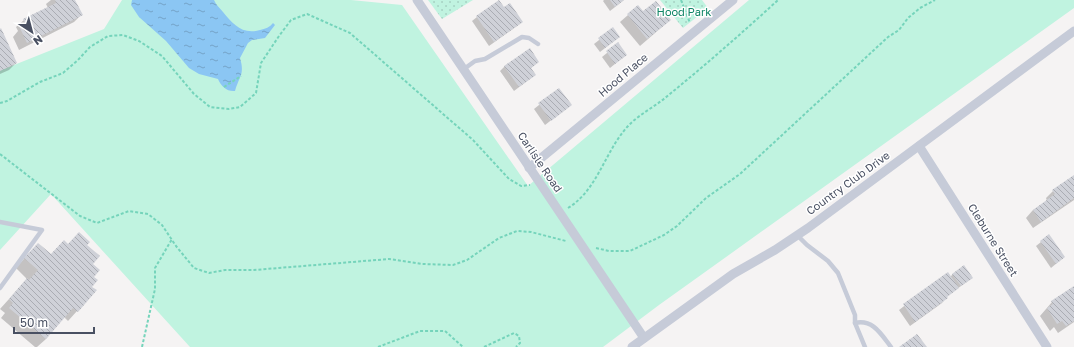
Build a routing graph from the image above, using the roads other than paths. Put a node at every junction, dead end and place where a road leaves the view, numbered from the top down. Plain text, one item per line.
1 (417, 0) edge
2 (733, 0) edge
3 (1074, 31) edge
4 (538, 44) dead end
5 (464, 69) junction
6 (919, 146) junction
7 (529, 168) junction
8 (0, 222) edge
9 (797, 235) junction
10 (0, 288) edge
11 (855, 323) junction
12 (644, 338) junction
13 (632, 347) edge
14 (865, 347) edge
15 (891, 347) edge
16 (1047, 347) edge

1 - 5 street, Carlisle Road
2 - 7 street, Hood Place
3 - 6 street, Country Club Drive
4 - 5 lane
5 - 7 street, Carlisle Road
6 - 9 street, Country Club Drive
6 - 16 street, Cleburne Street
7 - 12 street, Carlisle Road
8 - 10 lane
9 - 11 lane
9 - 12 street, Country Club Drive
11 - 14 lane
11 - 15 lane
12 - 13 street, Country Club Drive

